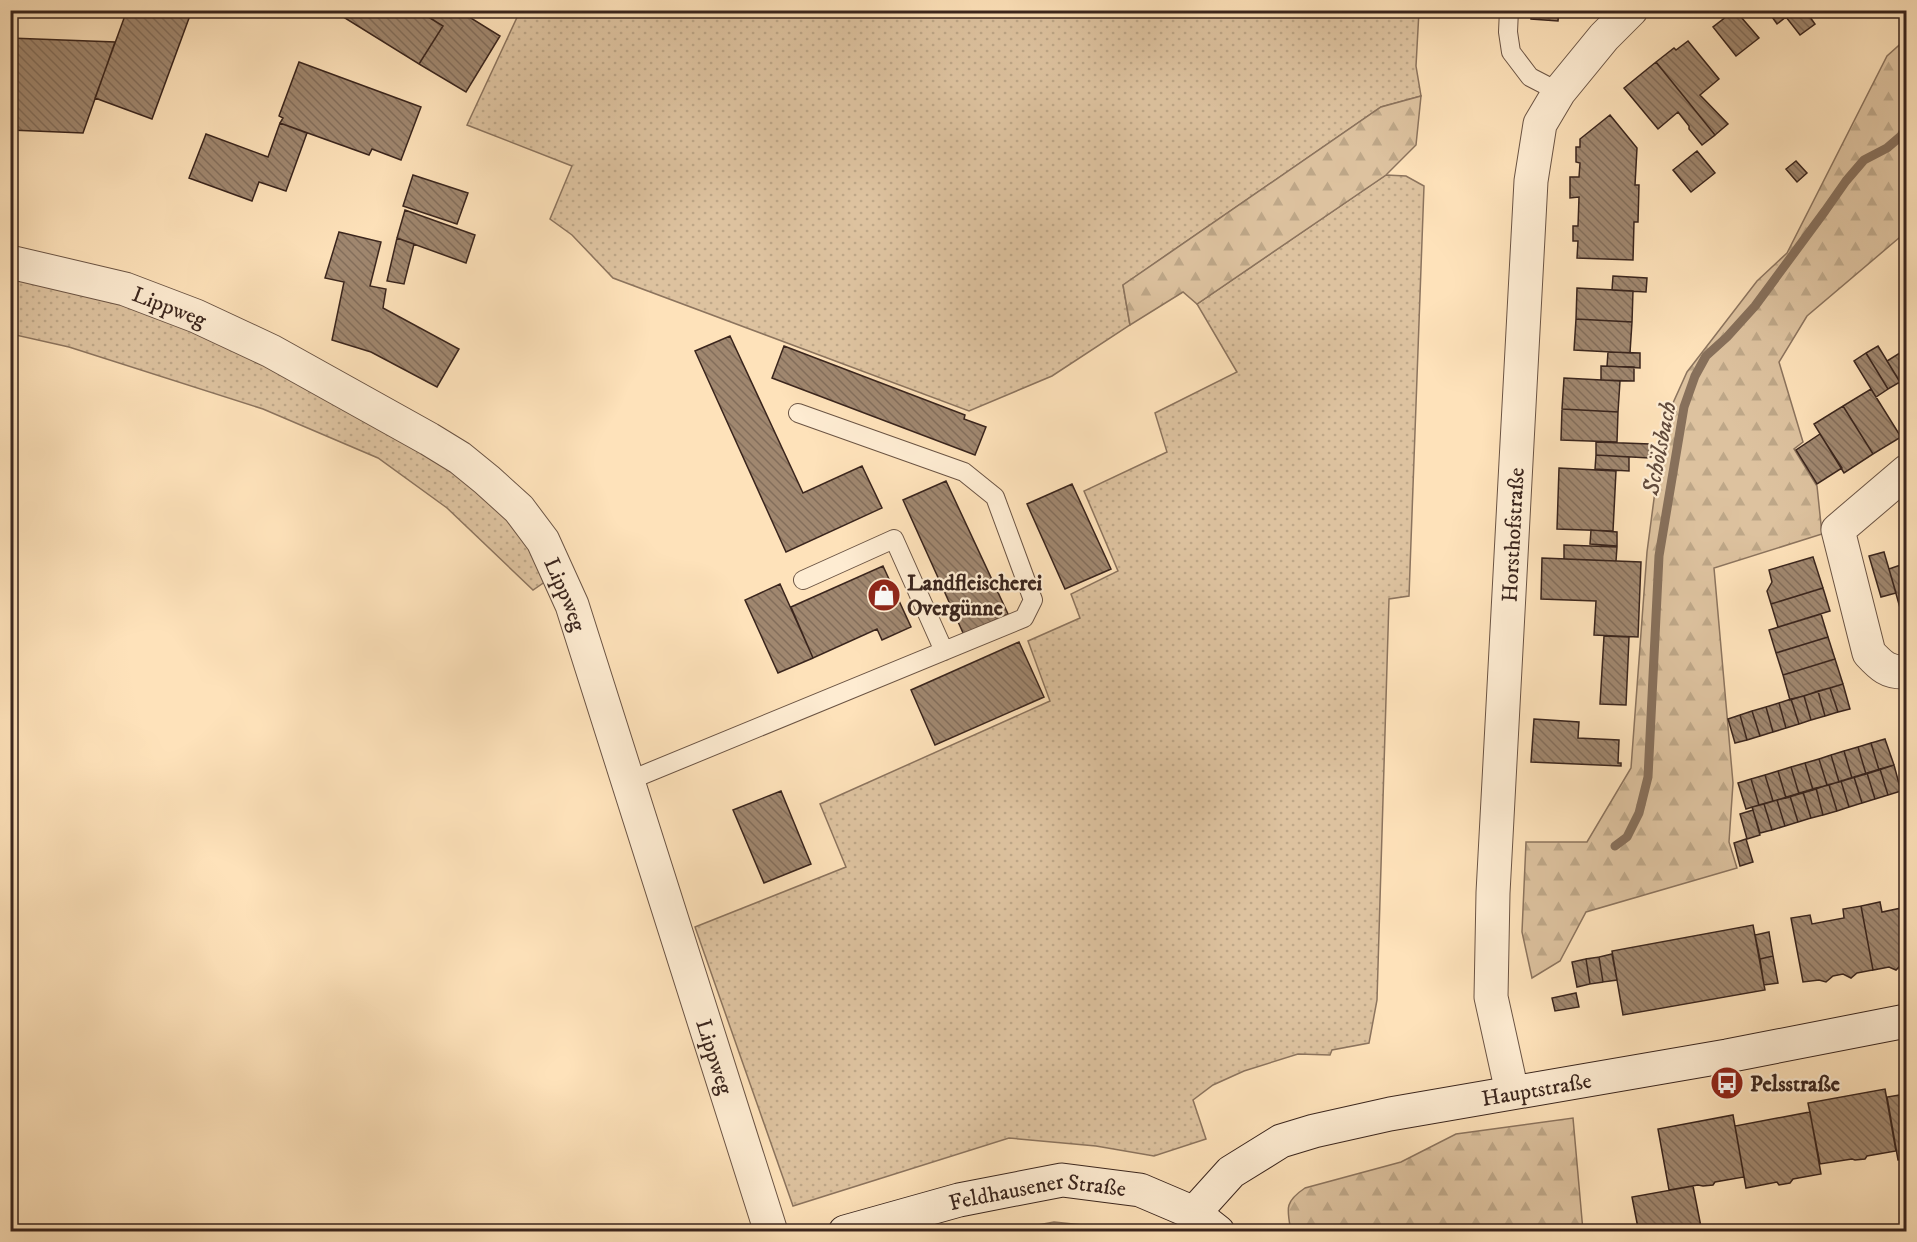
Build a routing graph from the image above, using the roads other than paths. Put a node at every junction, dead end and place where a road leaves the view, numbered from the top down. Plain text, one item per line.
1 (1509, 10) edge
2 (1631, 10) edge
3 (1559, 92) junction
4 (10, 262) edge
5 (798, 413) dead end
6 (1906, 472) edge
7 (803, 580) dead end
8 (944, 651) junction
9 (1906, 672) edge
10 (628, 781) junction
11 (1906, 1021) edge
12 (1512, 1092) junction
13 (1206, 1222) edge
14 (771, 1232) edge
15 (845, 1232) edge

1 - 3 lane
2 - 3 street, Horsthofstraße
3 - 12 street, Horsthofstraße
4 - 10 street, Lippweg
5 - 8 lane
6 - 9 street
7 - 8 lane
8 - 10 lane
10 - 14 street, Lippweg
11 - 12 street, Hauptstraße
12 - 13 street, Hauptstraße
13 - 15 street, Feldhausener Straße

